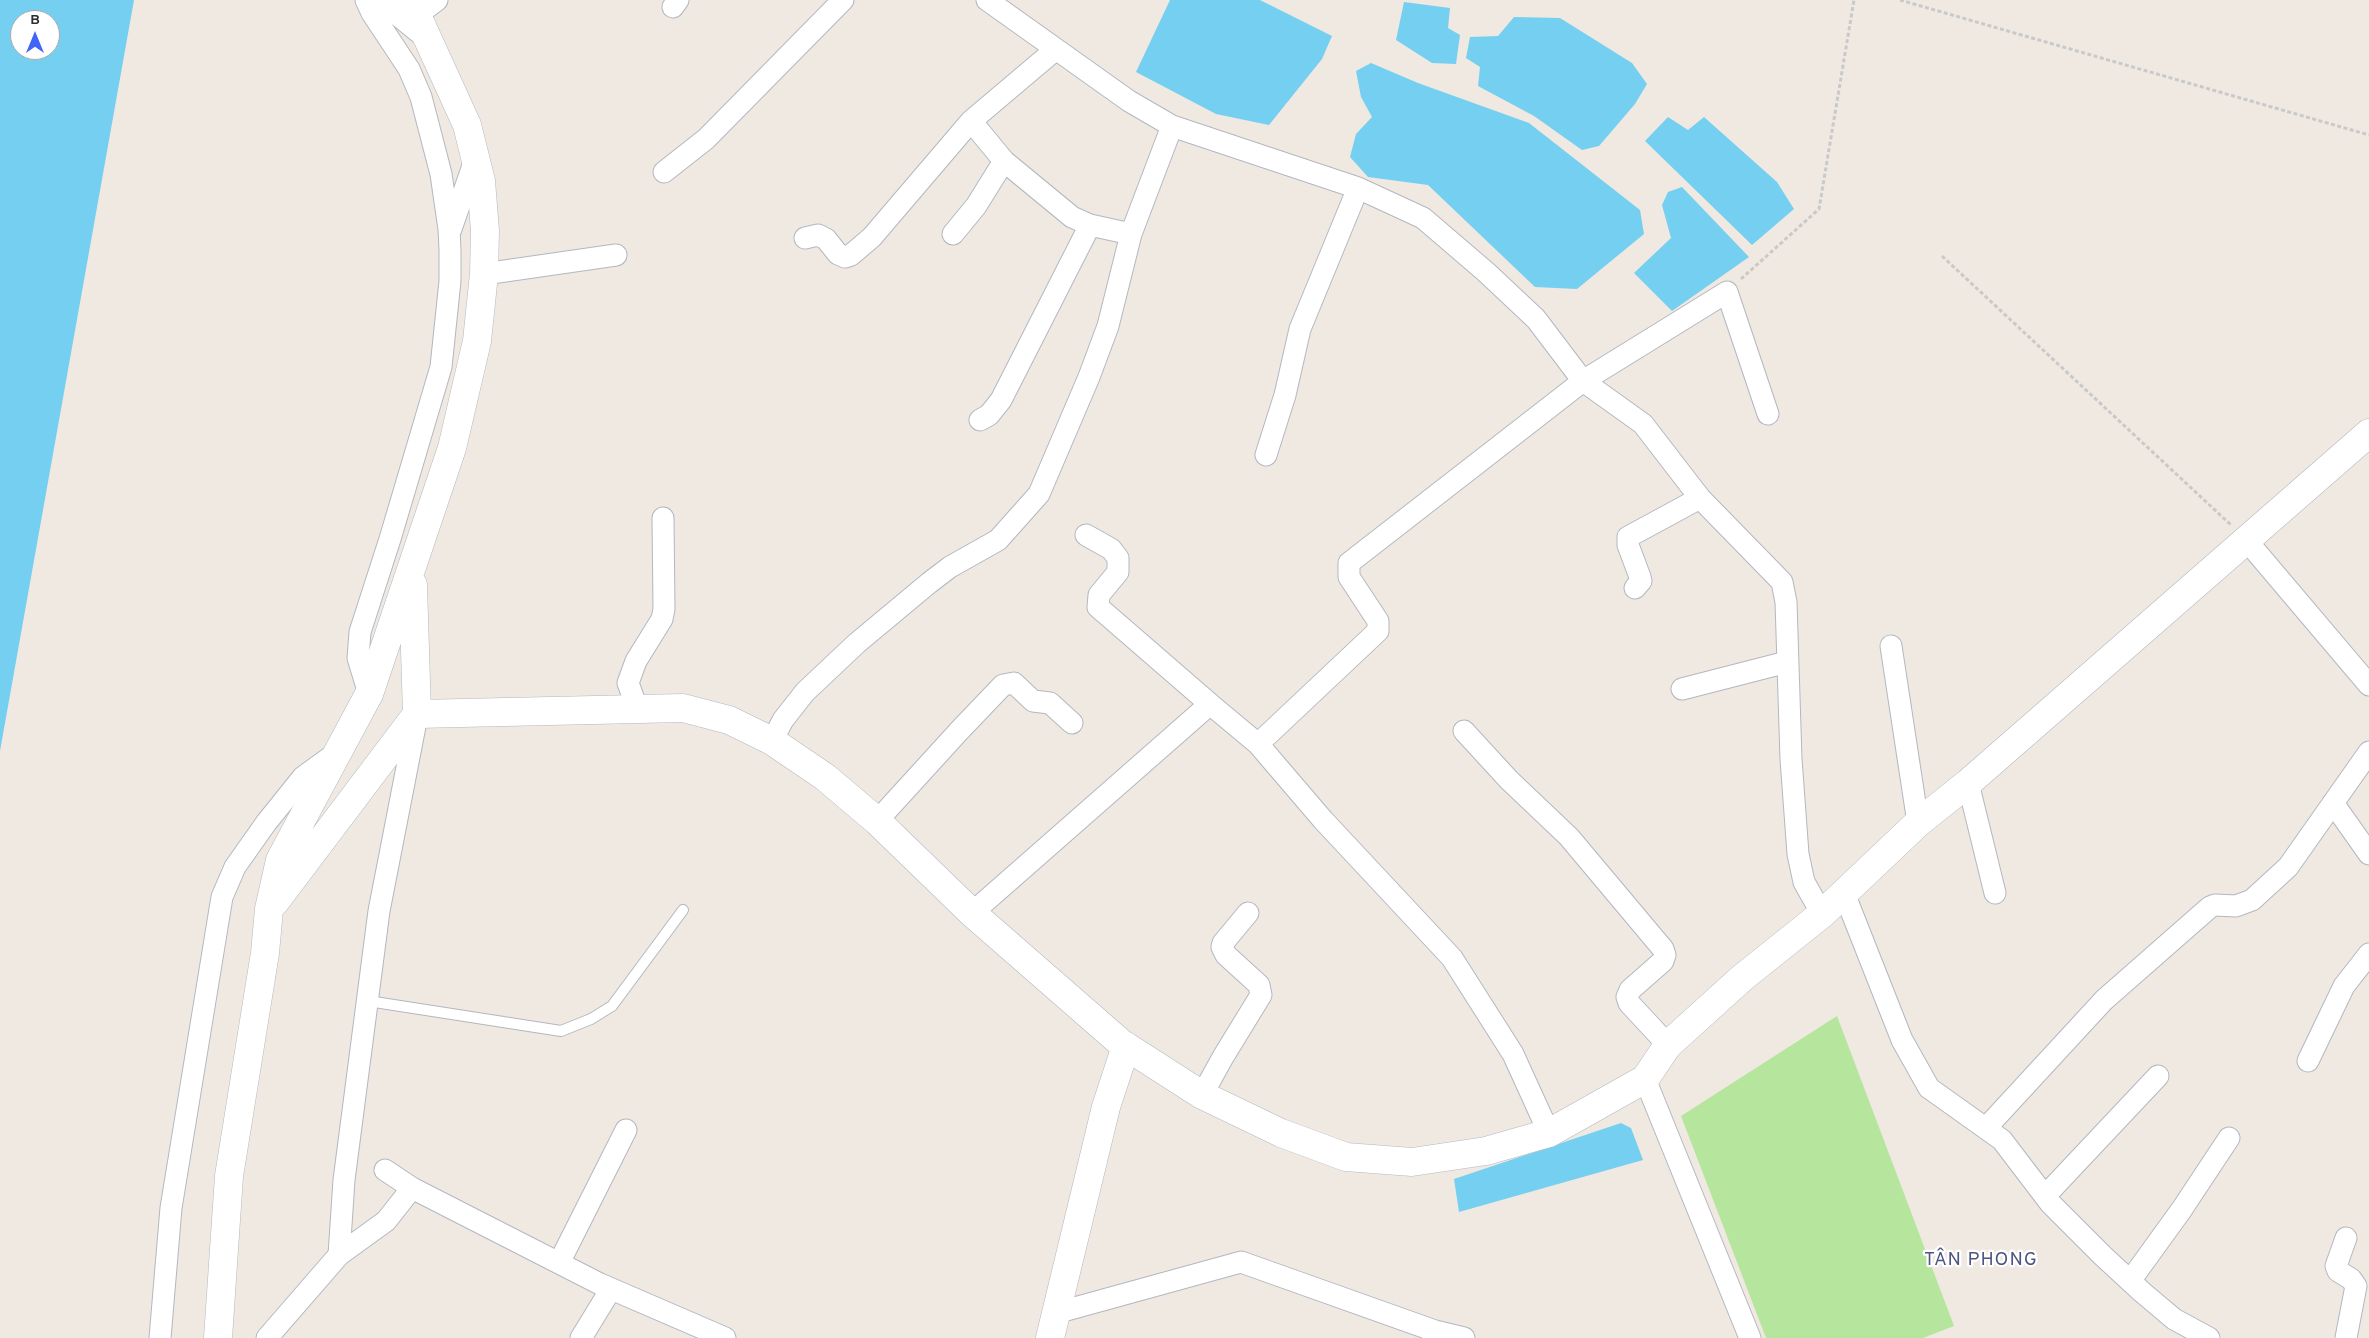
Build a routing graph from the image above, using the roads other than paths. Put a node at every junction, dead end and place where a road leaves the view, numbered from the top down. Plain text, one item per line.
1 (366, 0) edge
2 (379, 0) edge
3 (843, 0) edge
4 (987, 0) edge
5 (421, 5) edge
6 (427, 39) junction
7 (1055, 50) junction
8 (971, 121) junction
9 (1172, 126) junction
10 (476, 157) junction
11 (1004, 161) junction
12 (664, 172) dead end
13 (1358, 188) junction
14 (1090, 226) junction
15 (450, 234) junction
16 (954, 234) dead end
17 (1131, 234) junction
18 (805, 238) dead end
19 (616, 255) dead end
20 (484, 274) junction
21 (1583, 381) junction
22 (1768, 414) dead end
23 (980, 420) dead end
24 (2369, 433) edge
25 (1266, 455) dead end
26 (1700, 498) junction
27 (663, 518) dead end
28 (1086, 535) dead end
29 (2247, 541) junction
30 (412, 569) junction
31 (1635, 588) dead end
32 (1891, 646) dead end
33 (1787, 662) junction
34 (2369, 685) edge
35 (1682, 688) dead end
36 (369, 694) junction
37 (1210, 704) junction
38 (638, 708) junction
39 (417, 714) junction
40 (1072, 723) dead end
41 (1464, 731) dead end
42 (772, 741) junction
43 (1258, 744) junction
44 (340, 750) junction
45 (2369, 752) edge
46 (1968, 783) junction
47 (2333, 803) junction
48 (877, 821) junction
49 (1918, 823) junction
50 (2369, 854) edge
51 (1844, 893) junction
52 (1995, 893) dead end
53 (270, 909) junction
54 (683, 910) dead end
55 (972, 913) junction
56 (1248, 913) dead end
57 (1822, 914) junction
58 (2369, 954) edge
59 (368, 1002) junction
60 (1668, 1045) junction
61 (1126, 1046) junction
62 (2308, 1061) dead end
63 (2158, 1076) dead end
64 (1645, 1079) junction
65 (1202, 1095) junction
66 (1986, 1128) junction
67 (626, 1130) dead end
68 (1549, 1132) junction
69 (2229, 1138) dead end
70 (385, 1170) dead end
71 (412, 1188) junction
72 (2045, 1196) junction
73 (2346, 1238) dead end
74 (339, 1256) junction
75 (559, 1263) junction
76 (2130, 1281) junction
77 (611, 1289) junction
78 (1053, 1325) edge
79 (160, 1338) edge
80 (218, 1338) edge
81 (267, 1338) edge
82 (581, 1338) edge
83 (725, 1338) edge
84 (1464, 1338) edge
85 (1750, 1338) edge
86 (2209, 1338) edge
87 (2346, 1338) edge

1 - 15 street
2 - 6 street
3 - 12 street
4 - 7 street
5 - 6 street
6 - 10 street
7 - 8 street
7 - 9 street
8 - 11 street
8 - 18 street
9 - 13 street
9 - 17 street
10 - 15 street
10 - 20 street
11 - 14 street
11 - 16 street
13 - 21 street
13 - 25 street
14 - 17 street
14 - 23 street
15 - 36 street
17 - 42 street
19 - 20 street
20 - 30 street
21 - 22 street
21 - 26 street
21 - 43 street
24 - 29 street
26 - 31 street
26 - 33 street
27 - 38 street
28 - 37 street
29 - 34 street
29 - 46 street
30 - 36 street
30 - 39 street
32 - 49 street
33 - 35 street
33 - 57 street
36 - 44 street
37 - 43 street
37 - 55 street
38 - 39 street
38 - 42 street
39 - 53 street
39 - 59 street
40 - 48 street
41 - 60 street
42 - 48 street
43 - 68 street
44 - 53 street
44 - 79 street
45 - 47 street
46 - 49 street
46 - 52 street
47 - 50 street
47 - 66 street
48 - 55 street
49 - 51 street
51 - 57 street
51 - 66 street
53 - 80 street
54 - 59 lane
55 - 61 street
56 - 65 street
57 - 60 street
58 - 62 street
59 - 74 street
60 - 64 street
61 - 65 street
61 - 78 street
63 - 72 street
64 - 68 street
64 - 85 street
65 - 68 street
66 - 72 street
67 - 75 street
69 - 76 street
70 - 71 street
71 - 74 street
71 - 75 street
72 - 76 street
73 - 87 street
74 - 81 street
75 - 77 street
76 - 86 street
77 - 82 street
77 - 83 street
78 - 84 street

